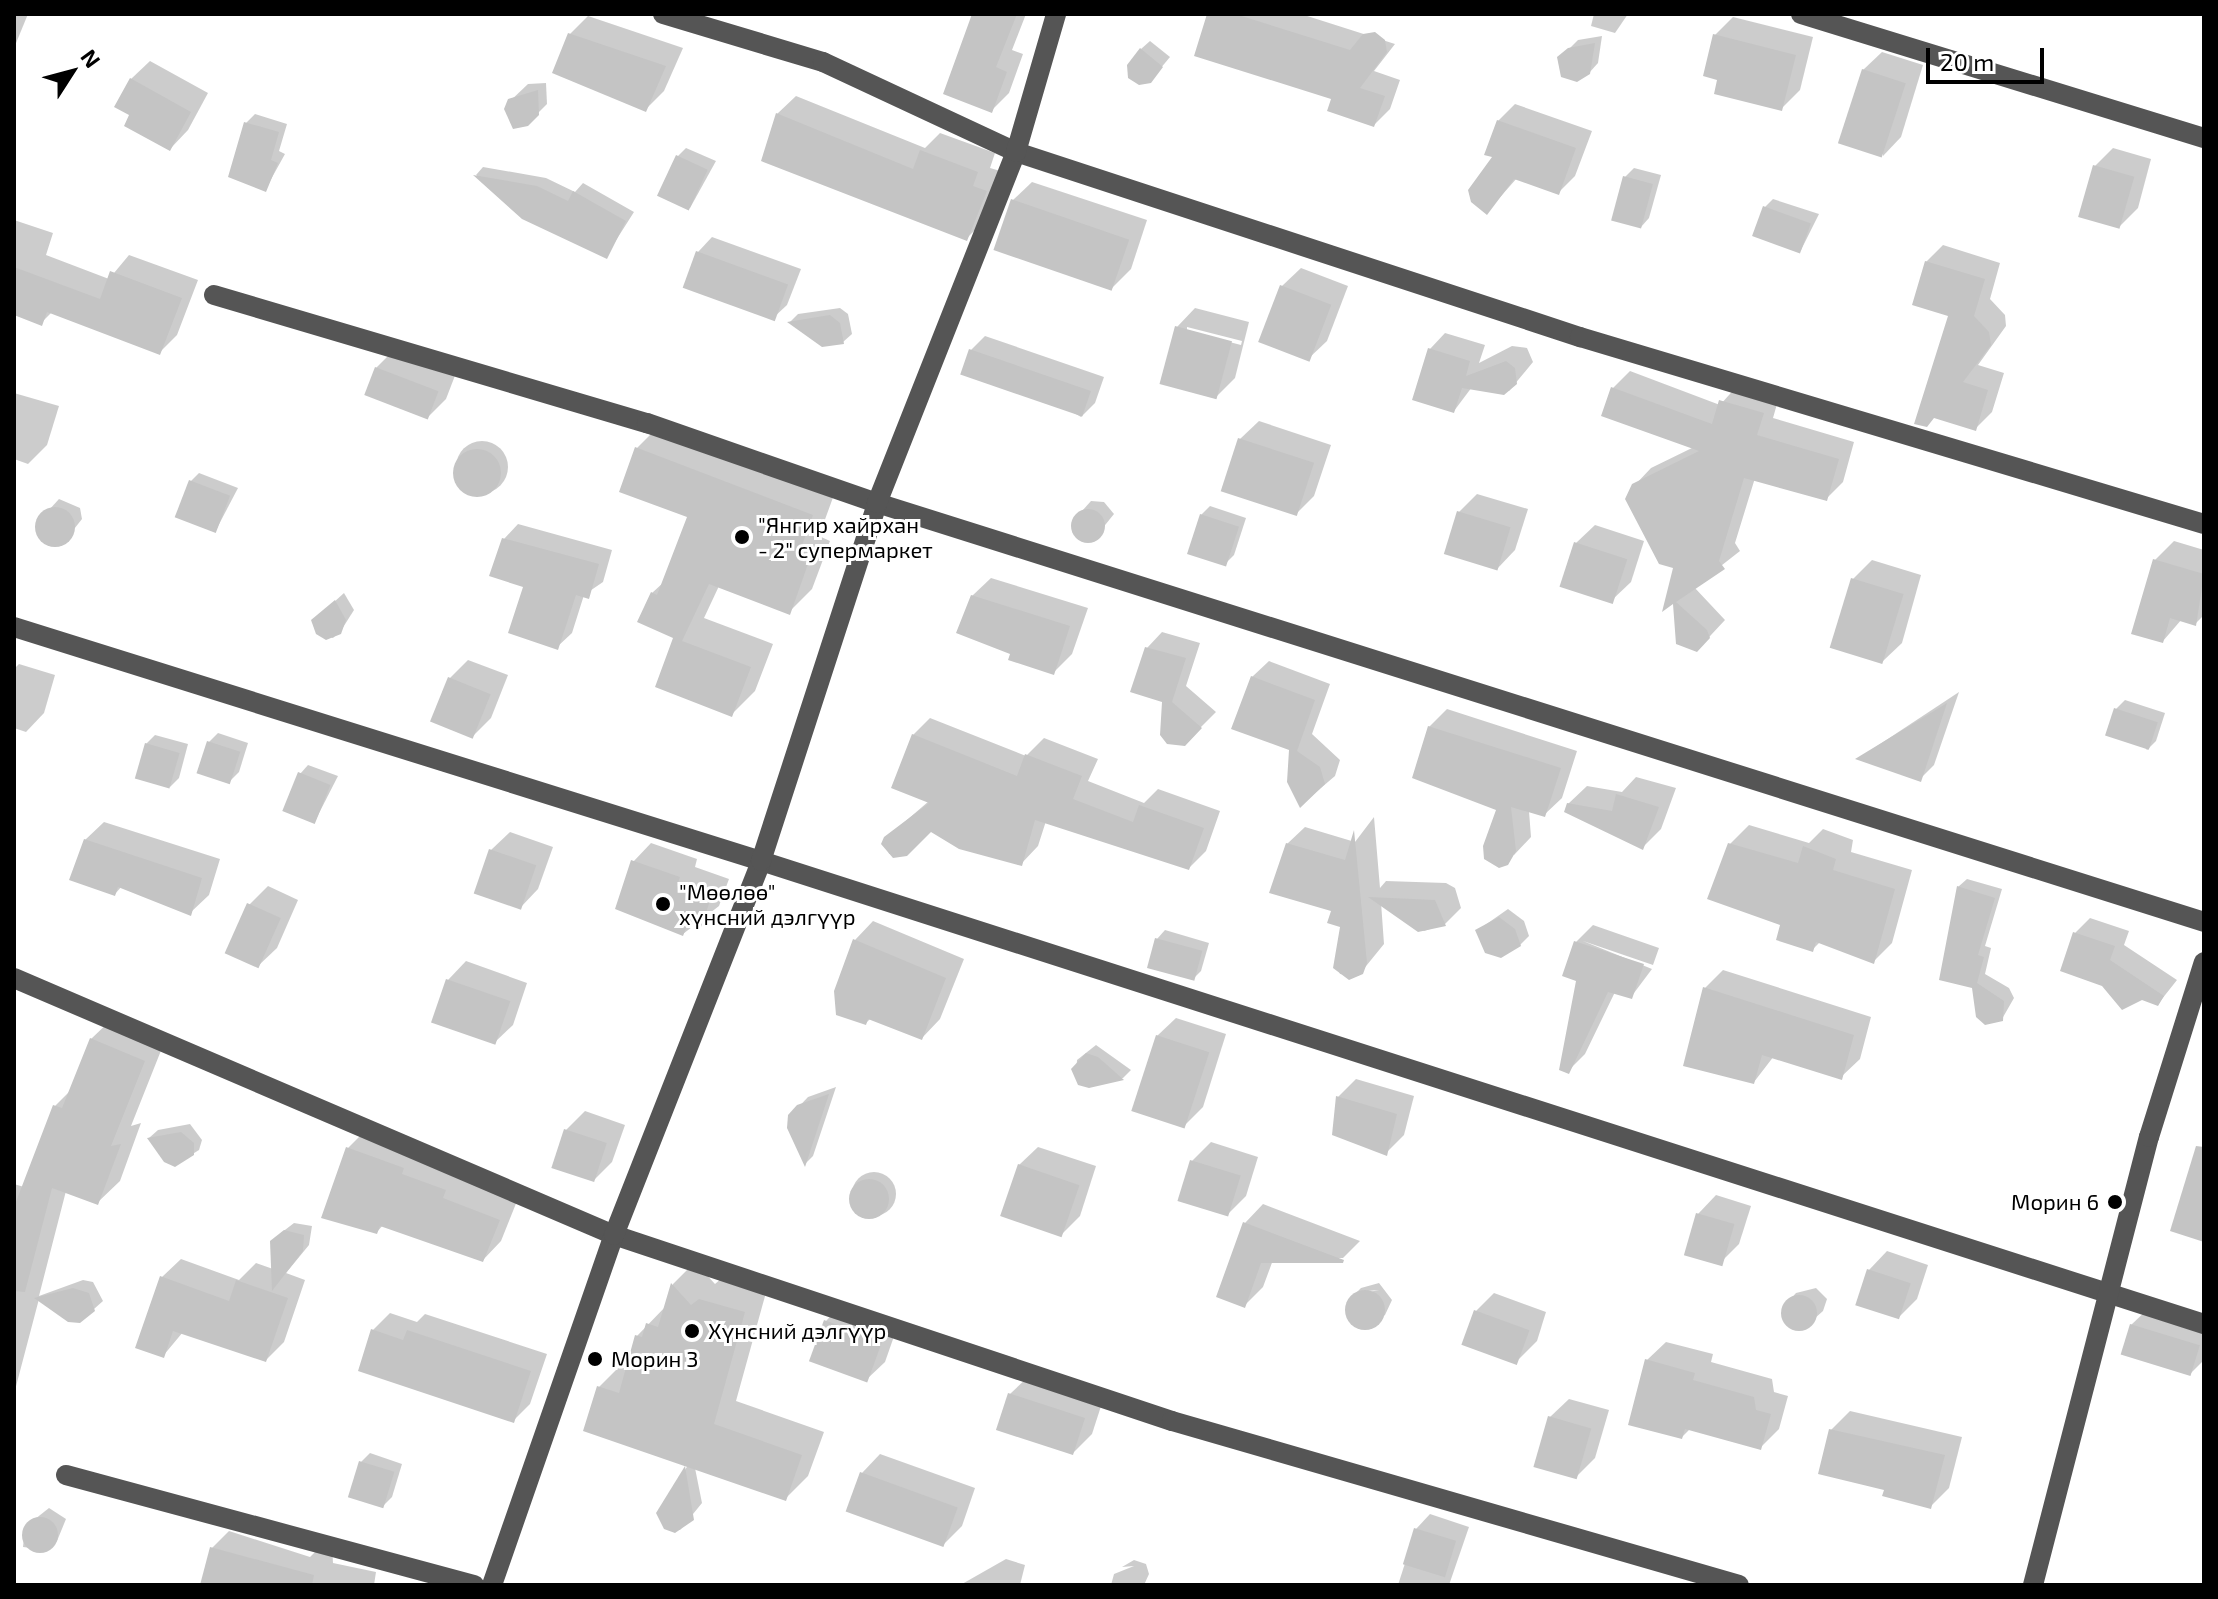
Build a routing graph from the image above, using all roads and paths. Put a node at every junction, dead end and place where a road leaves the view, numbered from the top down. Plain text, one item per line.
1 (663, 14) edge
2 (1056, 14) edge
3 (1801, 14) edge
4 (2204, 138) edge
5 (1016, 152) junction
6 (214, 295) dead end
7 (877, 503) junction
8 (2204, 524) edge
9 (14, 627) edge
10 (761, 861) junction
11 (2204, 922) edge
12 (2204, 962) edge
13 (14, 978) edge
14 (614, 1235) junction
15 (2108, 1297) junction
16 (2204, 1324) edge
17 (66, 1475) dead end
18 (474, 1585) edge
19 (492, 1585) edge
20 (1739, 1585) edge
21 (2033, 1585) edge

1 - 5 street
2 - 5 street
3 - 4 street
5 - 7 street
5 - 8 street
6 - 7 street
7 - 10 street
7 - 11 street
9 - 10 street
10 - 14 street
10 - 15 street
12 - 15 street
13 - 14 street
14 - 19 street
14 - 20 street
15 - 16 street
15 - 21 street
17 - 18 street

